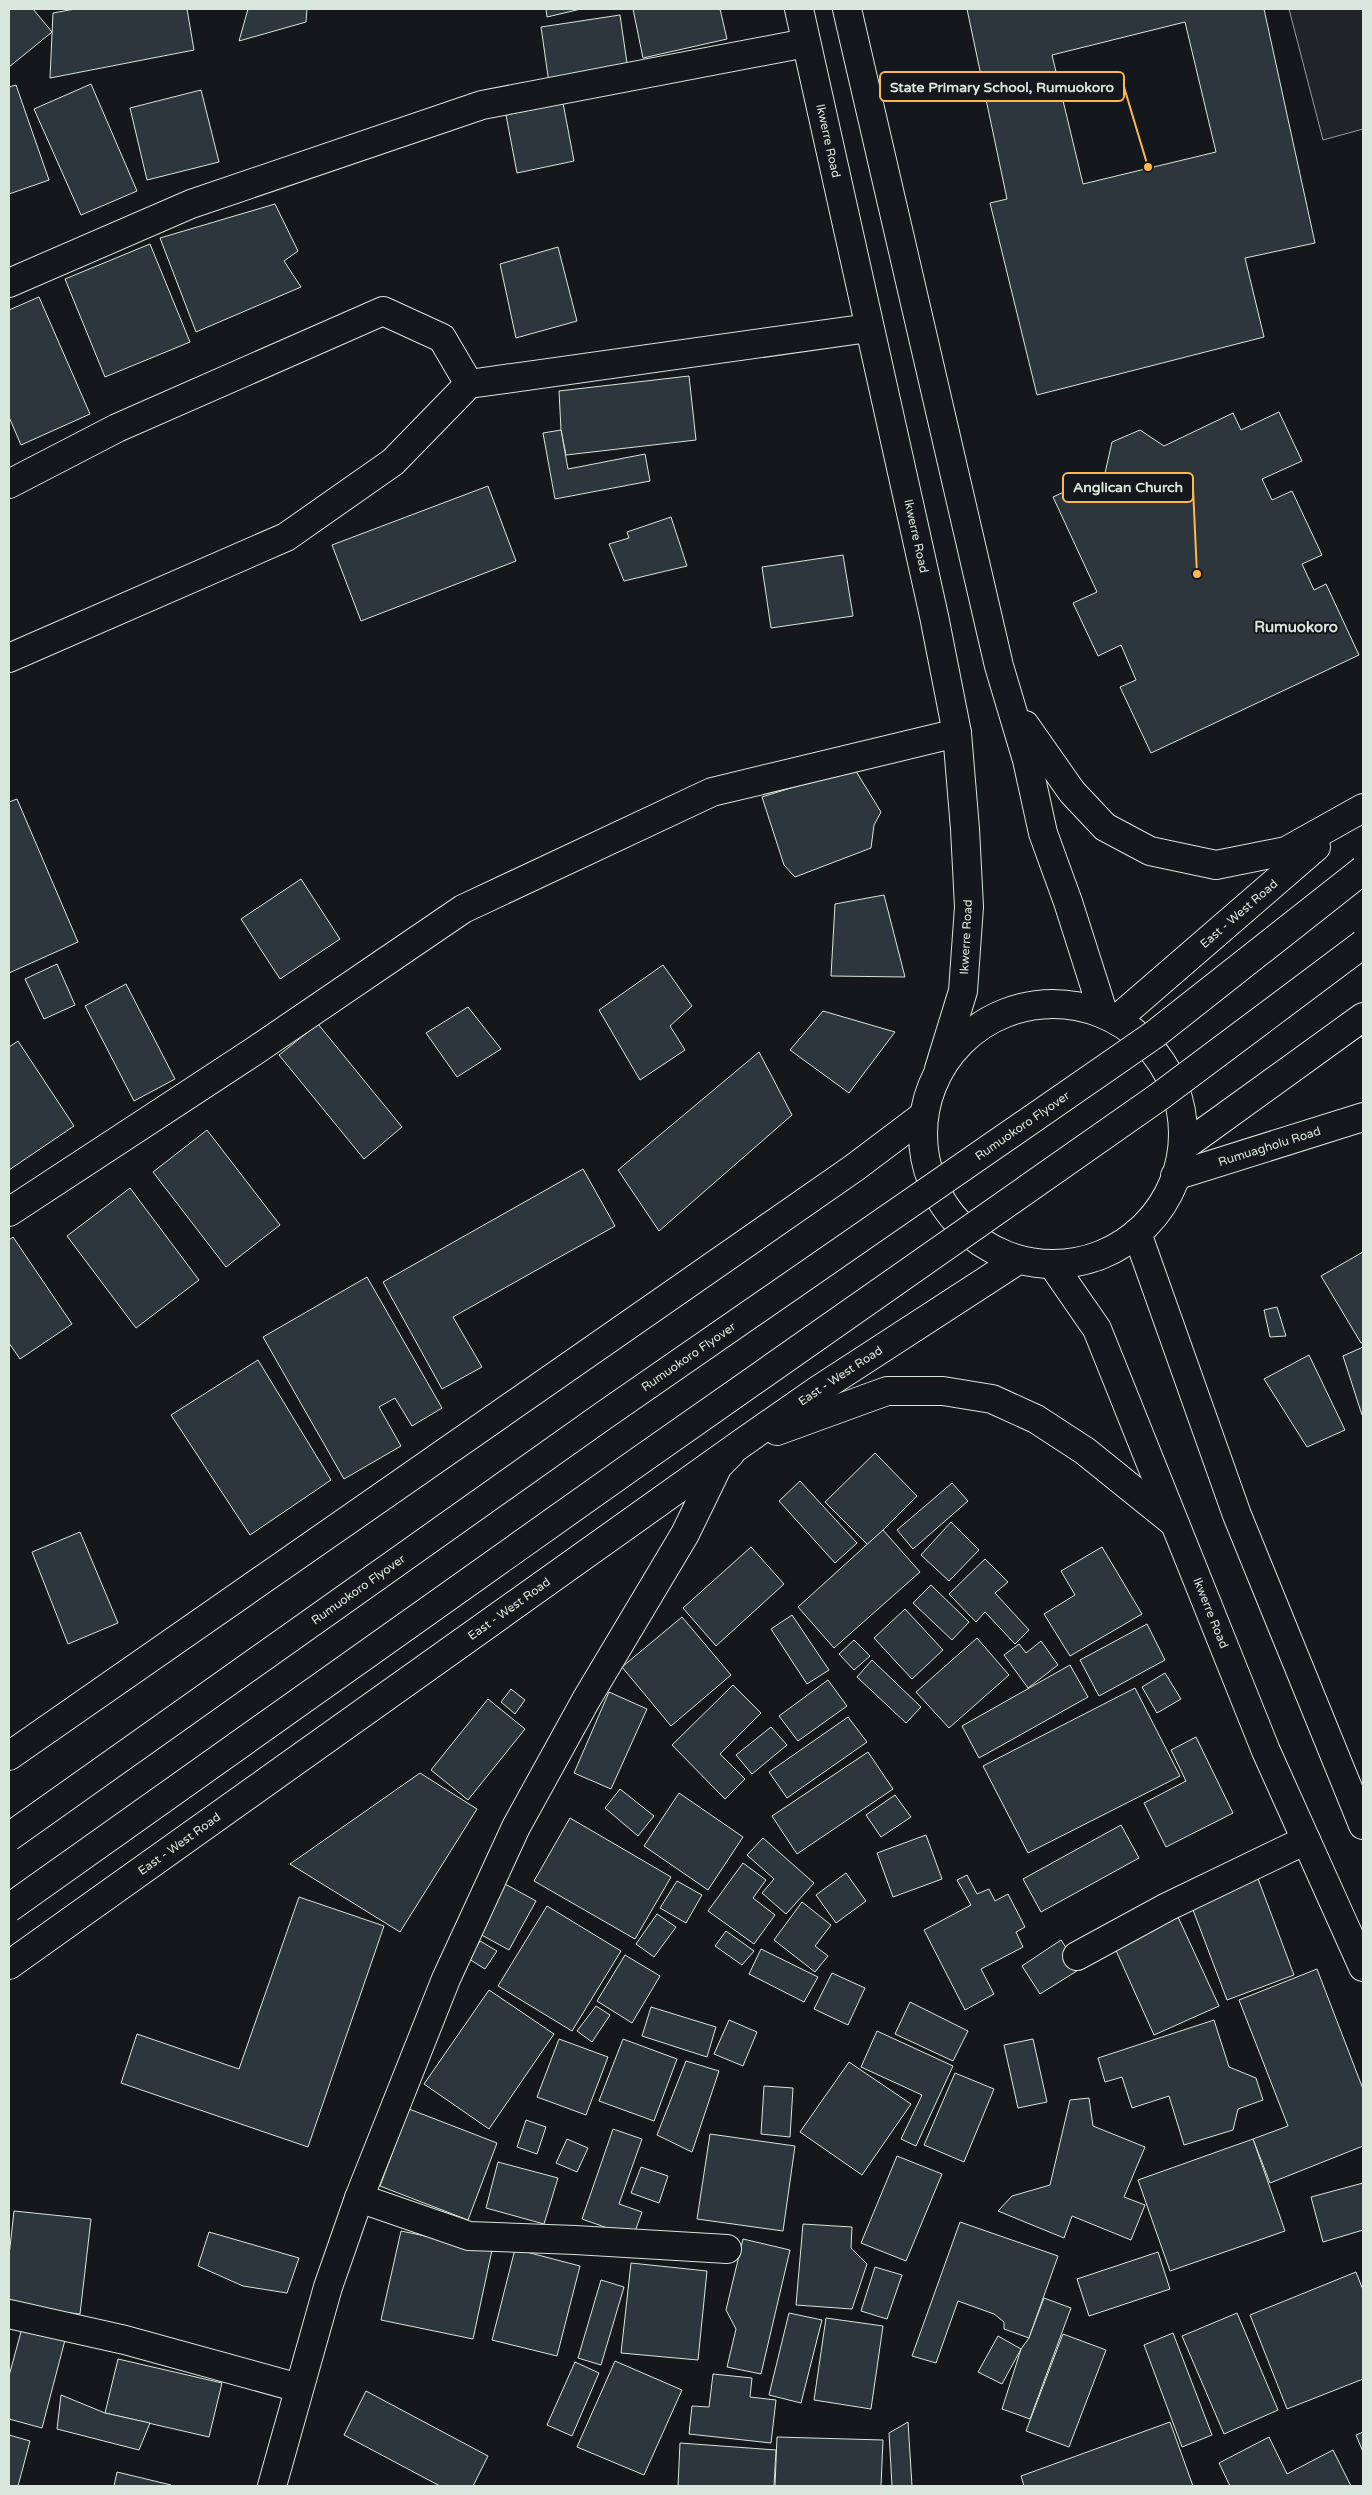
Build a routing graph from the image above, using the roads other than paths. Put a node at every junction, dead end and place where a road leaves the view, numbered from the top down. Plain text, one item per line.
1 (799, 9) edge
2 (847, 9) edge
3 (806, 42) junction
4 (9, 284) edge
5 (870, 328) junction
6 (469, 384) junction
7 (9, 484) edge
8 (9, 658) edge
9 (1009, 702) junction
10 (957, 733) junction
11 (1363, 808) edge
12 (1363, 870) edge
13 (1363, 944) edge
14 (1110, 1016) junction
15 (1363, 1017) edge
16 (939, 1069) junction
17 (922, 1116) junction
18 (1363, 1117) edge
19 (1183, 1147) junction
20 (1175, 1176) junction
21 (9, 1212) edge
22 (1137, 1233) junction
23 (1015, 1262) junction
24 (1052, 1264) junction
25 (742, 1443) junction
26 (1174, 1523) junction
27 (9, 1756) edge
28 (1363, 1825) edge
29 (9, 1837) edge
30 (1306, 1840) junction
31 (9, 1908) edge
32 (1077, 1956) dead end
33 (9, 1965) edge
34 (1363, 1967) edge
35 (359, 2198) junction
36 (727, 2249) dead end
37 (9, 2314) edge
38 (299, 2388) junction
39 (272, 2486) edge

1 - 3 main road, Ikwerre Road
2 - 9 main road
3 - 4 main road
3 - 5 main road, Ikwerre Road
5 - 6 main road
5 - 10 main road, Ikwerre Road
6 - 7 main road
6 - 8 main road
9 - 11 main road
9 - 14 main road
10 - 16 main road, Ikwerre Road
10 - 21 main road
11 - 14 main road, East - West Road
12 - 29 main road, Rumuokoro Flyover, bridge
13 - 31 main road, bridge
14 - 16 main road
14 - 19 main road
15 - 19 main road
16 - 17 main road
17 - 23 main road
17 - 27 main road
18 - 20 main road, Rumuagholu Road
19 - 20 main road
20 - 22 main road
22 - 24 main road
22 - 28 main road
23 - 24 main road
23 - 25 main road, East - West Road
24 - 26 main road, Ikwerre Road
25 - 26 main road
25 - 33 main road, East - West Road
25 - 35 main road
26 - 30 main road, Ikwerre Road
30 - 32 main road
30 - 34 main road, Ikwerre Road
35 - 36 main road
35 - 38 main road
37 - 38 main road
38 - 39 main road

